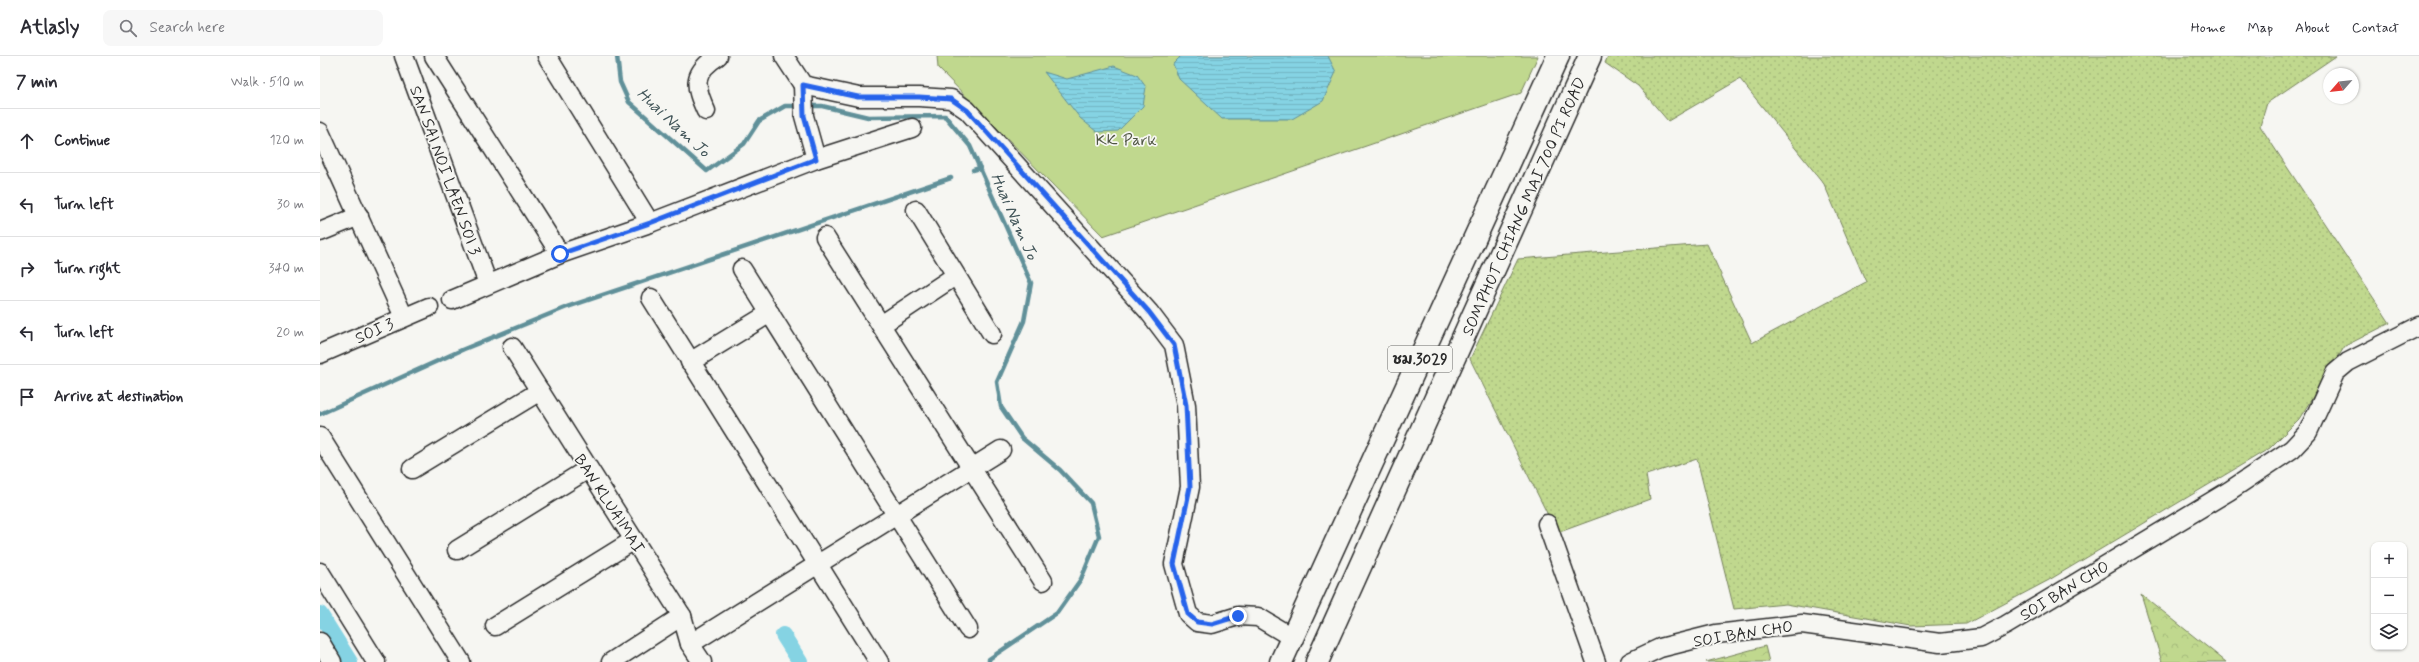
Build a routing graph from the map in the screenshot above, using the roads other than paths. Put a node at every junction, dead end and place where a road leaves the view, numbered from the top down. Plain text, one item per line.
1 (404, 56) edge
2 (434, 56) edge
3 (547, 56) edge
4 (718, 56) edge
5 (784, 56) edge
6 (1558, 56) edge
7 (1590, 56) edge
8 (803, 91) junction
9 (706, 111) dead end
10 (912, 128) dead end
11 (320, 132) edge
12 (816, 159) junction
13 (916, 210) dead end
14 (360, 216) junction
15 (650, 223) junction
16 (320, 232) edge
17 (825, 237) dead end
18 (560, 254) junction
19 (742, 269) dead end
20 (956, 276) junction
21 (488, 284) junction
22 (651, 298) dead end
23 (452, 300) dead end
24 (429, 307) dead end
25 (770, 313) junction
26 (404, 317) junction
27 (881, 325) junction
28 (2419, 326) edge
29 (992, 334) dead end
30 (512, 347) dead end
31 (320, 354) edge
32 (690, 362) junction
33 (540, 391) junction
34 (320, 437) edge
35 (1001, 450) dead end
36 (412, 469) dead end
37 (588, 469) junction
38 (972, 469) junction
39 (897, 516) junction
40 (1546, 524) dead end
41 (634, 540) junction
42 (457, 550) dead end
43 (817, 565) junction
44 (320, 572) edge
45 (1043, 581) dead end
46 (682, 616) junction
47 (495, 626) dead end
48 (968, 630) dead end
49 (1292, 638) junction
50 (320, 642) edge
51 (690, 644) junction
52 (332, 662) edge
53 (376, 662) edge
54 (461, 662) edge
55 (611, 662) edge
56 (702, 662) edge
57 (879, 662) edge
58 (1282, 662) edge
59 (1317, 662) edge
60 (1596, 662) edge
61 (1630, 662) edge

1 - 21 street, SAN SAI NOI LAEN SOI 3
2 - 18 street
3 - 15 street
4 - 9 street
5 - 8 street
6 - 49 main road, SOMPHOT CHIANG MAI 700 PI ROAD / ชม.3029
7 - 59 main road, SOMPHOT CHIANG MAI 700 PI ROAD / ชม.3029
8 - 12 street
8 - 49 street
10 - 12 street
11 - 14 street
12 - 15 street
13 - 20 street
14 - 16 street
14 - 26 street
15 - 18 street
17 - 27 street
18 - 21 street
19 - 25 street
20 - 27 street
20 - 29 street
21 - 23 street
22 - 32 street
24 - 26 street, SOI 3
25 - 32 street
25 - 39 street
26 - 31 street, SOI 3
27 - 38 street
28 - 61 street, SOI BAN CHO
30 - 33 street, BAN KLUAIMAI
32 - 43 street
33 - 36 street
33 - 37 street, BAN KLUAIMAI
34 - 54 street
35 - 38 street
37 - 41 street, BAN KLUAIMAI
37 - 42 street
38 - 39 street
38 - 45 street
39 - 43 street
39 - 48 street
40 - 60 street
41 - 46 street, BAN KLUAIMAI
41 - 47 street
43 - 51 street
43 - 57 street
44 - 53 street
46 - 51 street, BAN KLUAIMAI
46 - 55 street
49 - 58 main road, SOMPHOT CHIANG MAI 700 PI ROAD / ชม.3029
50 - 52 street
51 - 56 street, BAN KLUAIMAI

